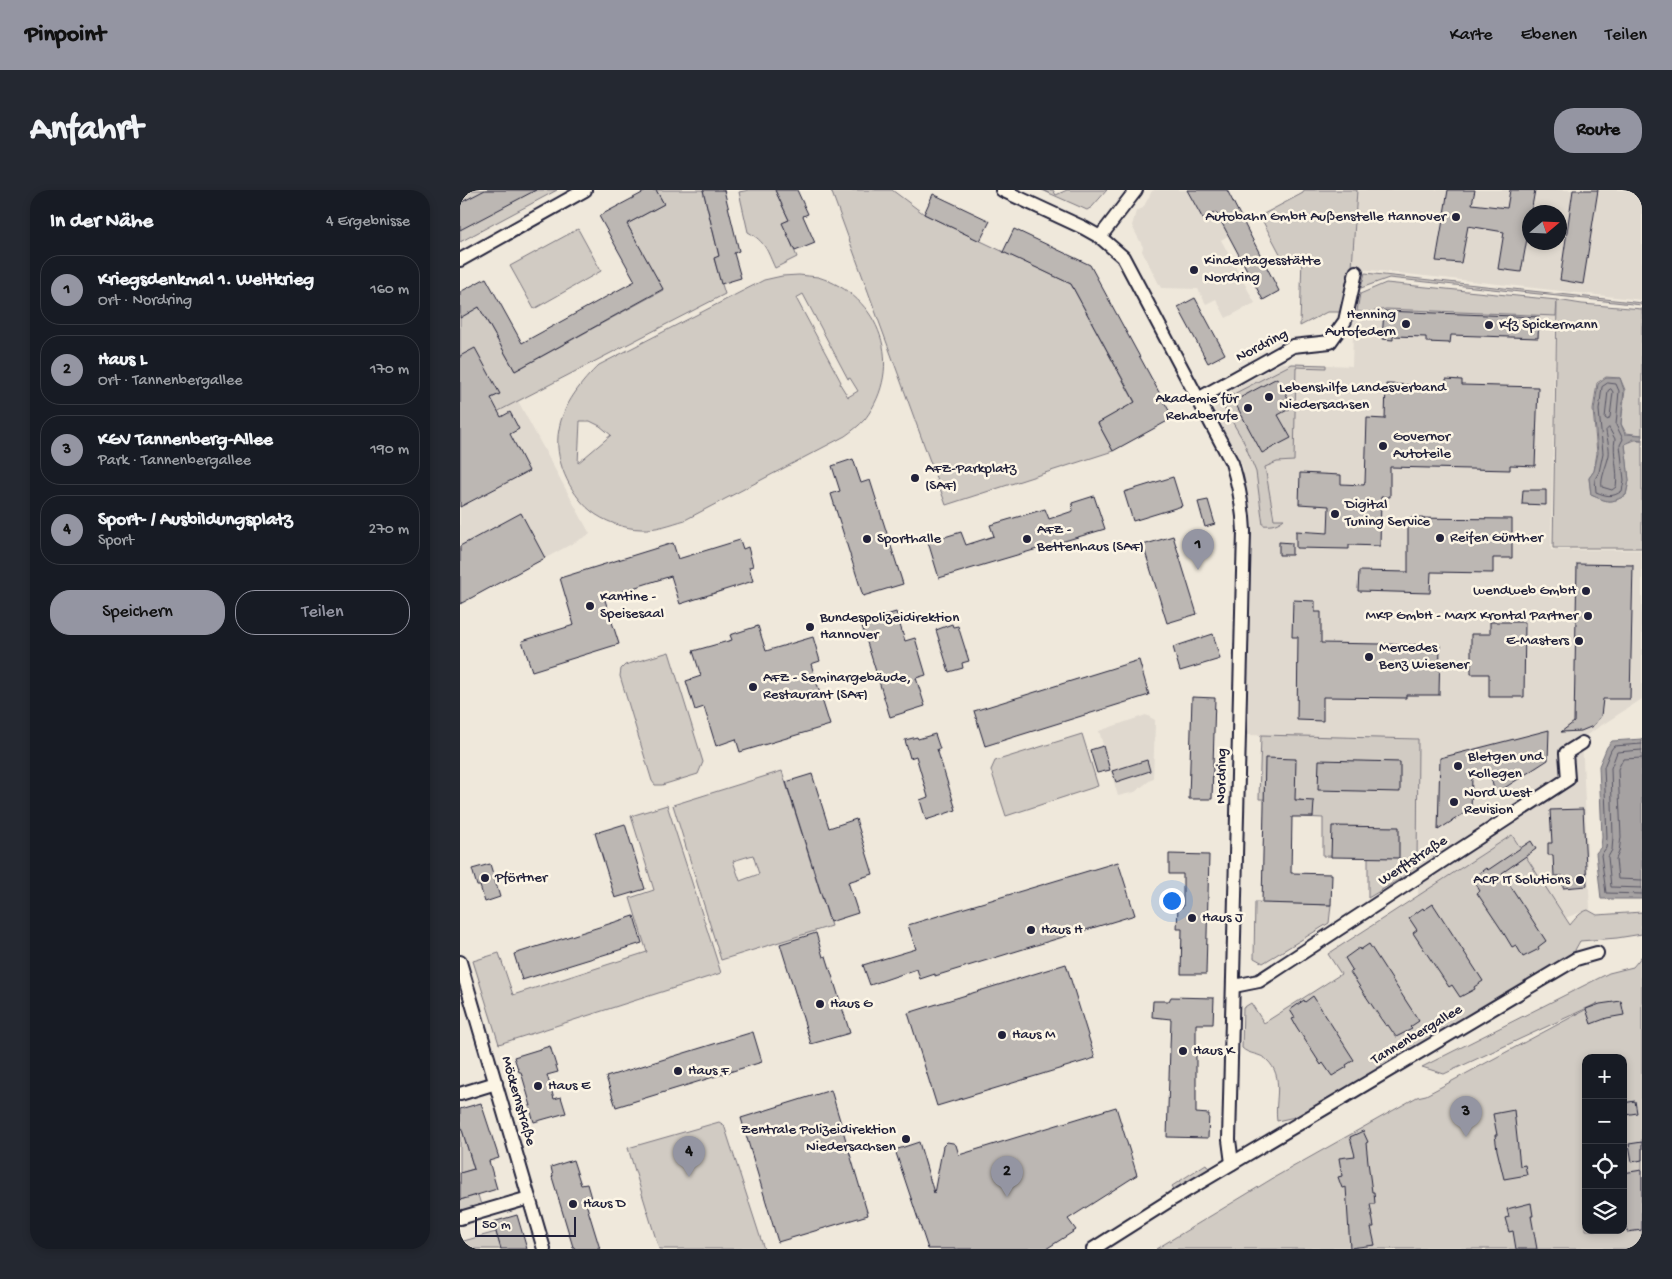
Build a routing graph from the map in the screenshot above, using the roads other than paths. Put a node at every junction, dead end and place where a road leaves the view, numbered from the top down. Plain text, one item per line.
1 (585, 190) edge
2 (1002, 190) edge
3 (1136, 190) edge
4 (1100, 238) junction
5 (460, 260) edge
6 (1356, 272) dead end
7 (1198, 399) junction
8 (1582, 743) dead end
9 (1597, 953) dead end
10 (460, 962) edge
11 (1234, 986) junction
12 (496, 1084) junction
13 (460, 1094) edge
14 (1232, 1163) junction
15 (529, 1198) junction
16 (460, 1218) edge
17 (544, 1249) edge
18 (1093, 1249) edge

1 - 5 street
2 - 4 street, Nordring
3 - 4 street
4 - 7 street, Nordring
6 - 7 street, Nordring
7 - 11 street, Nordring
8 - 11 street, Werftstraße
9 - 14 street, Tannenbergallee
10 - 12 street, Möckernstraße
11 - 14 street, Nordring
12 - 13 street
12 - 15 street, Möckernstraße
14 - 18 street
15 - 16 street
15 - 17 street, Möckernstraße

